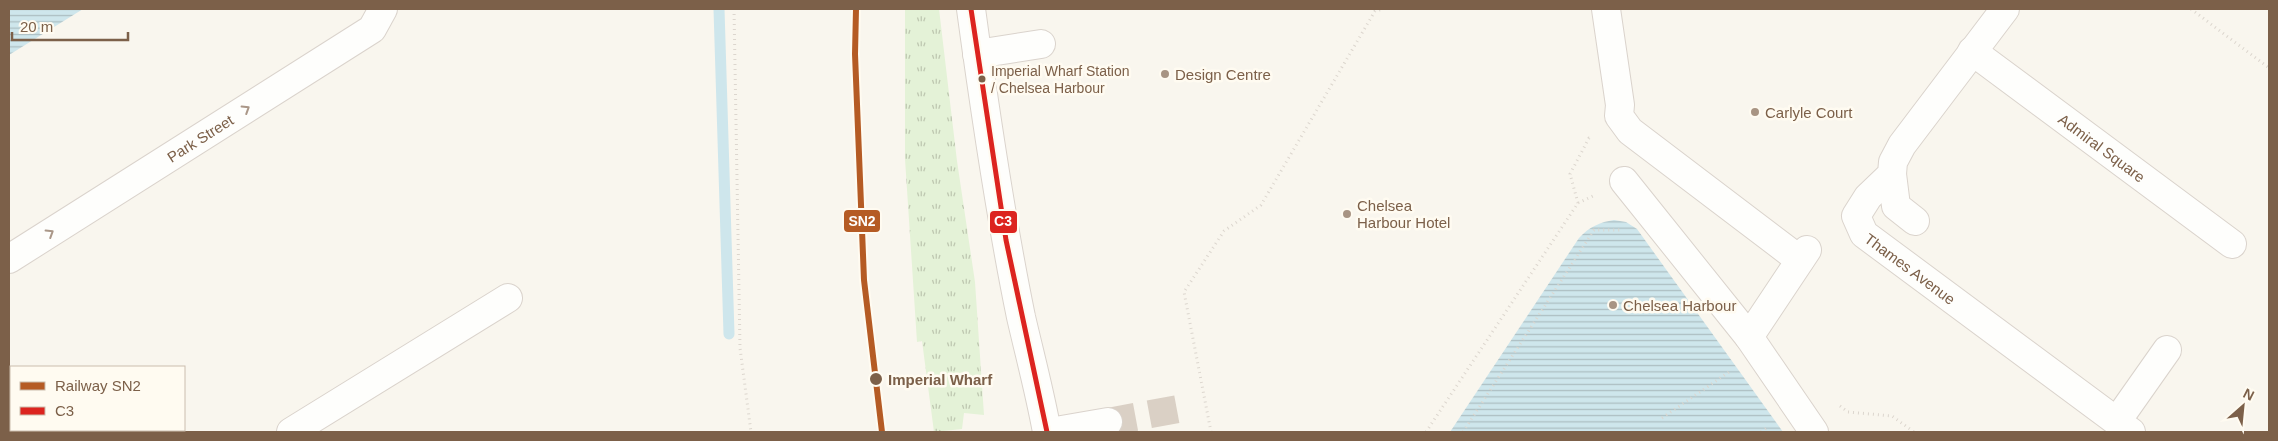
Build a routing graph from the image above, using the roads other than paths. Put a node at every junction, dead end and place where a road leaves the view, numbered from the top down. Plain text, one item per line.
1 (383, 9) edge
2 (971, 9) edge
3 (1606, 9) edge
4 (2005, 9) edge
5 (1042, 44) dead end
6 (1972, 52) junction
7 (977, 54) junction
8 (1892, 174) junction
9 (1624, 181) road end
10 (1915, 221) dead end
11 (2232, 244) dead end
12 (9, 260) edge
13 (508, 298) dead end
14 (1749, 337) junction
15 (2168, 350) dead end
16 (1108, 422) tunnel mouth
17 (2124, 427) edge
18 (291, 432) edge
19 (1048, 432) edge
20 (1814, 432) edge

12 -> 1 street, Park Street
2 - 7 street
3 - 14 street
4 - 6 street, Thames Avenue
5 - 7 street
6 - 8 street, Thames Avenue
6 - 11 street, Admiral Square
7 - 19 street
8 - 10 street
8 - 17 street, Thames Avenue
9 - 14 street
13 - 18 street
14 - 20 street
15 - 17 street
16 - 19 street

